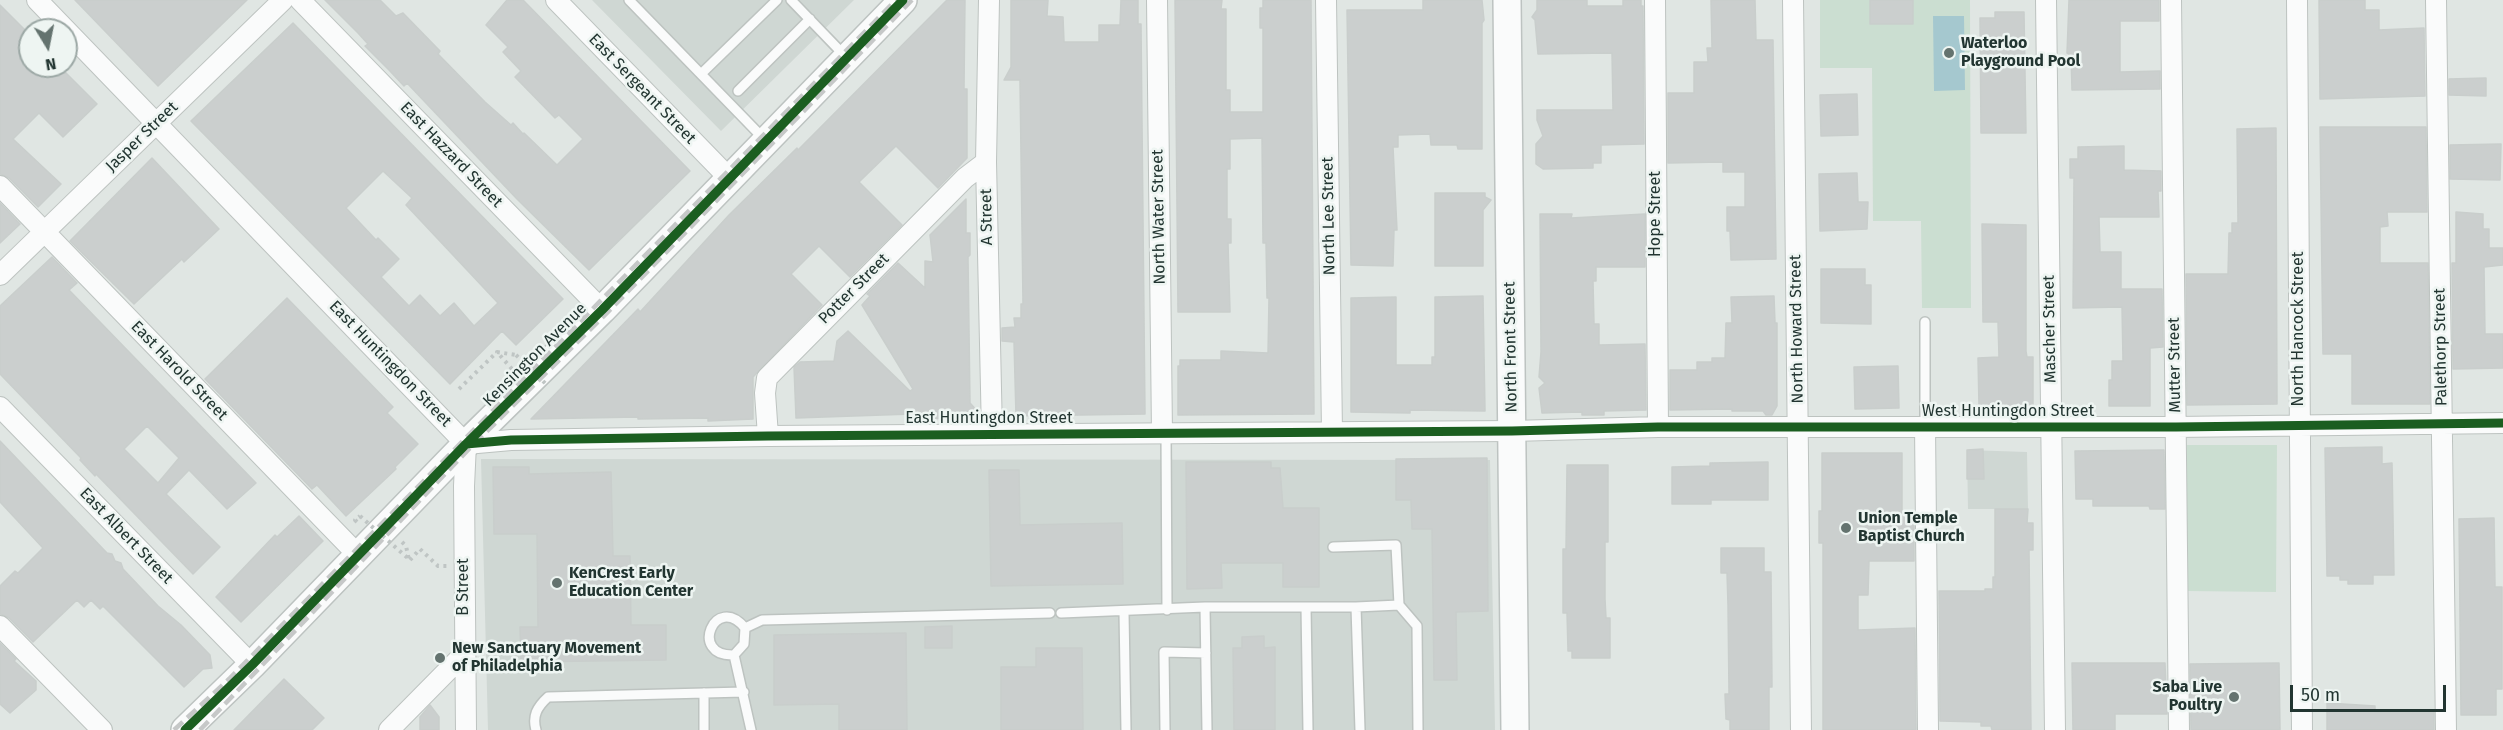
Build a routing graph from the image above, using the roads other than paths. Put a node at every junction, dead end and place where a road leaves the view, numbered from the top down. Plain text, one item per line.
1 (37, 0) edge
2 (283, 0) edge
3 (300, 0) edge
4 (556, 0) edge
5 (629, 0) edge
6 (777, 0) edge
7 (791, 0) edge
8 (903, 0) edge
9 (989, 0) edge
10 (1157, 0) edge
11 (1326, 0) edge
12 (1507, 0) edge
13 (1654, 0) edge
14 (1793, 0) edge
15 (2046, 0) edge
16 (2171, 0) edge
17 (2296, 0) edge
18 (2436, 0) edge
19 (810, 19) junction
20 (847, 58) junction
21 (700, 74) junction
22 (738, 91) dead end
23 (157, 122) junction
24 (766, 141) junction
25 (986, 162) junction
26 (729, 178) junction
27 (0, 186) edge
28 (44, 232) junction
29 (0, 274) edge
30 (602, 310) junction
31 (1925, 322) dead end
32 (0, 407) edge
33 (2503, 423) edge
34 (2299, 425) junction
35 (2443, 425) junction
36 (1924, 426) junction
37 (1658, 427) junction
38 (2051, 427) junction
39 (2176, 427) junction
40 (1798, 428) junction
41 (1512, 431) junction
42 (1332, 432) junction
43 (1164, 433) junction
44 (992, 434) junction
45 (768, 436) junction
46 (466, 444) junction
47 (1333, 547) dead end
48 (358, 555) junction
49 (1399, 605) junction
50 (1306, 607) junction
51 (1356, 607) junction
52 (1205, 608) junction
53 (1167, 610) junction
54 (1125, 612) junction
55 (1050, 613) dead end
56 (1061, 613) dead end
57 (0, 626) edge
58 (745, 628) junction
59 (1206, 652) junction
60 (464, 654) junction
61 (734, 655) junction
62 (252, 665) junction
63 (744, 692) junction
64 (704, 693) junction
65 (102, 730) edge
66 (185, 730) edge
67 (389, 730) edge
68 (466, 730) edge
69 (536, 730) edge
70 (704, 730) edge
71 (751, 730) edge
72 (1125, 730) edge
73 (1165, 730) edge
74 (1207, 730) edge
75 (1308, 730) edge
76 (1360, 730) edge
77 (1418, 730) edge
78 (1515, 730) edge
79 (1801, 730) edge
80 (1928, 730) edge
81 (2055, 730) edge
82 (2179, 730) edge
83 (2302, 730) edge
84 (2446, 730) edge

1 - 23 street, East Huntingdon Street
2 - 23 street, Jasper Street
3 - 30 street, East Hazzard Street
4 - 26 street, East Sergeant Street
5 - 21 lane
6 - 21 lane
7 - 19 lane
8 - 20 street, Kensington Avenue
9 - 25 street, A Street
10 - 43 street, North Water Street
11 - 42 street, North Lee Street
12 - 41 street, North Front Street
13 - 37 street, Hope Street
14 - 40 street, North Howard Street
15 - 38 street, Mascher Street
16 - 39 street, Mutter Street
17 - 34 street, North Hancock Street
18 - 35 street, Palethorp Street
19 - 20 lane
19 - 22 lane
20 - 24 street, Kensington Avenue
21 - 24 lane
23 - 28 street, Jasper Street
23 - 46 street, East Huntingdon Street
24 - 26 street, Kensington Avenue
25 - 44 street, A Street
25 - 45 street, Potter Street
26 - 30 street, Kensington Avenue
27 - 28 street, East Harold Street
28 - 29 street, Jasper Street
28 - 48 street, East Harold Street
30 - 46 street, Kensington Avenue
31 - 36 lane
32 - 62 street, East Albert Street
33 - 35 street, West Huntingdon Street
34 - 35 street, West Huntingdon Street
34 - 39 street, West Huntingdon Street
34 - 83 street, North Hancock Street
35 - 84 street, Palethorp Street
36 - 38 street, West Huntingdon Street
36 - 40 street, West Huntingdon Street
36 - 80 street
37 - 40 street, West Huntingdon Street
37 - 41 street, West Huntingdon Street
38 - 39 street, West Huntingdon Street
38 - 81 street, Mascher Street
39 - 82 street, Mutter Street
40 - 79 street, North Howard Street
41 - 42 street, East Huntingdon Street
41 - 78 street, North Front Street
42 - 43 street, East Huntingdon Street
43 - 44 street, East Huntingdon Street
43 - 53 lane
44 - 45 street, East Huntingdon Street
45 - 46 street, East Huntingdon Street
46 - 48 street, Kensington Avenue
46 - 60 street, B Street
47 - 49 lane
48 - 62 street, Kensington Avenue
49 - 51 lane
49 - 77 lane
50 - 51 lane
50 - 52 lane
50 - 75 lane
51 - 76 lane
52 - 53 lane
52 - 59 lane
53 - 54 lane
54 - 56 lane
54 - 72 lane
55 - 58 lane
57 - 65 street
58 - 61 lane
58 - 61 lane
59 - 73 lane
59 - 74 lane
60 - 67 street
60 - 68 street, B Street
61 - 63 lane
62 - 66 street, Kensington Avenue
63 - 64 lane
63 - 71 lane
64 - 69 lane
64 - 70 lane

